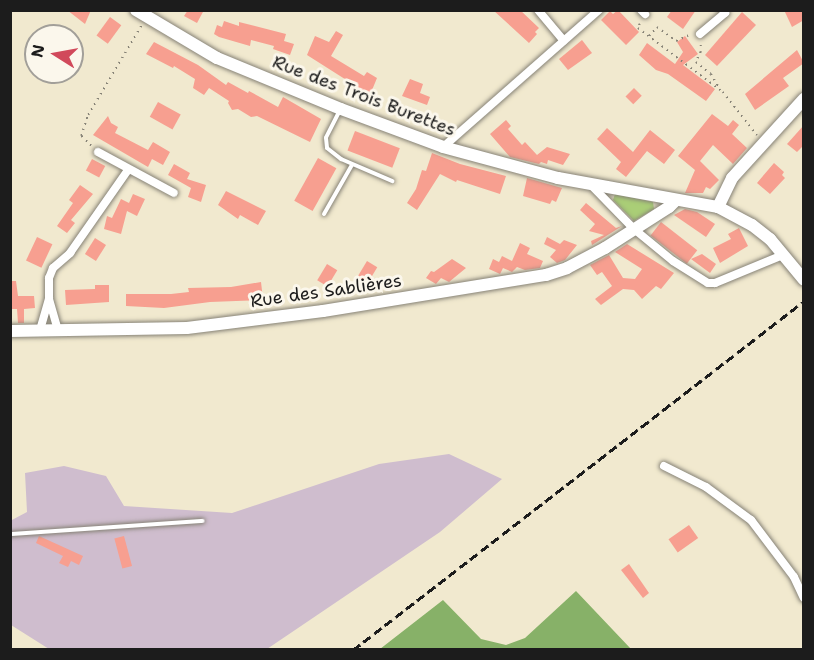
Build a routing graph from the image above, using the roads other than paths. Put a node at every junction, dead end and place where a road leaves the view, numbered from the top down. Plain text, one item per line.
1 (538, 10) edge
2 (599, 10) edge
3 (723, 10) edge
4 (141, 14) edge
5 (700, 34) road end
6 (564, 40) junction
7 (804, 99) edge
8 (340, 109) junction
9 (443, 147) junction
10 (98, 153) road end
11 (352, 165) junction
12 (128, 170) junction
13 (392, 182) dead end
14 (591, 184) junction
15 (174, 193) dead end
16 (676, 200) junction
17 (718, 207) junction
18 (324, 214) dead end
19 (634, 230) junction
20 (786, 258) junction
21 (804, 280) edge
22 (49, 298) junction
23 (10, 330) edge
24 (40, 330) junction
25 (58, 330) junction
26 (664, 466) dead end
27 (203, 521) dead end
28 (10, 534) edge
29 (804, 598) edge

1 - 6 street
2 - 6 street
3 - 5 street
4 - 8 street, Rue des Trois Burettes
6 - 9 street
7 - 17 street
8 - 9 street, Rue des Trois Burettes
8 - 11 lane
9 - 14 street, Rue des Trois Burettes
10 - 12 street
11 - 13 lane
11 - 18 lane
12 - 15 street
12 - 22 street
14 - 16 street, Rue des Trois Burettes
14 - 19 street
16 - 17 street, Rue des Trois Burettes
16 - 19 street, Rue des Sablières
17 - 20 street, Rue des Trois Burettes
19 - 20 street
19 - 25 street, Rue des Sablières
20 - 21 street, Rue des Trois Burettes
22 - 24 street
22 - 25 street
23 - 24 street, Rue des Sablières
24 - 25 street, Rue des Sablières
26 - 29 street
27 - 28 lane

